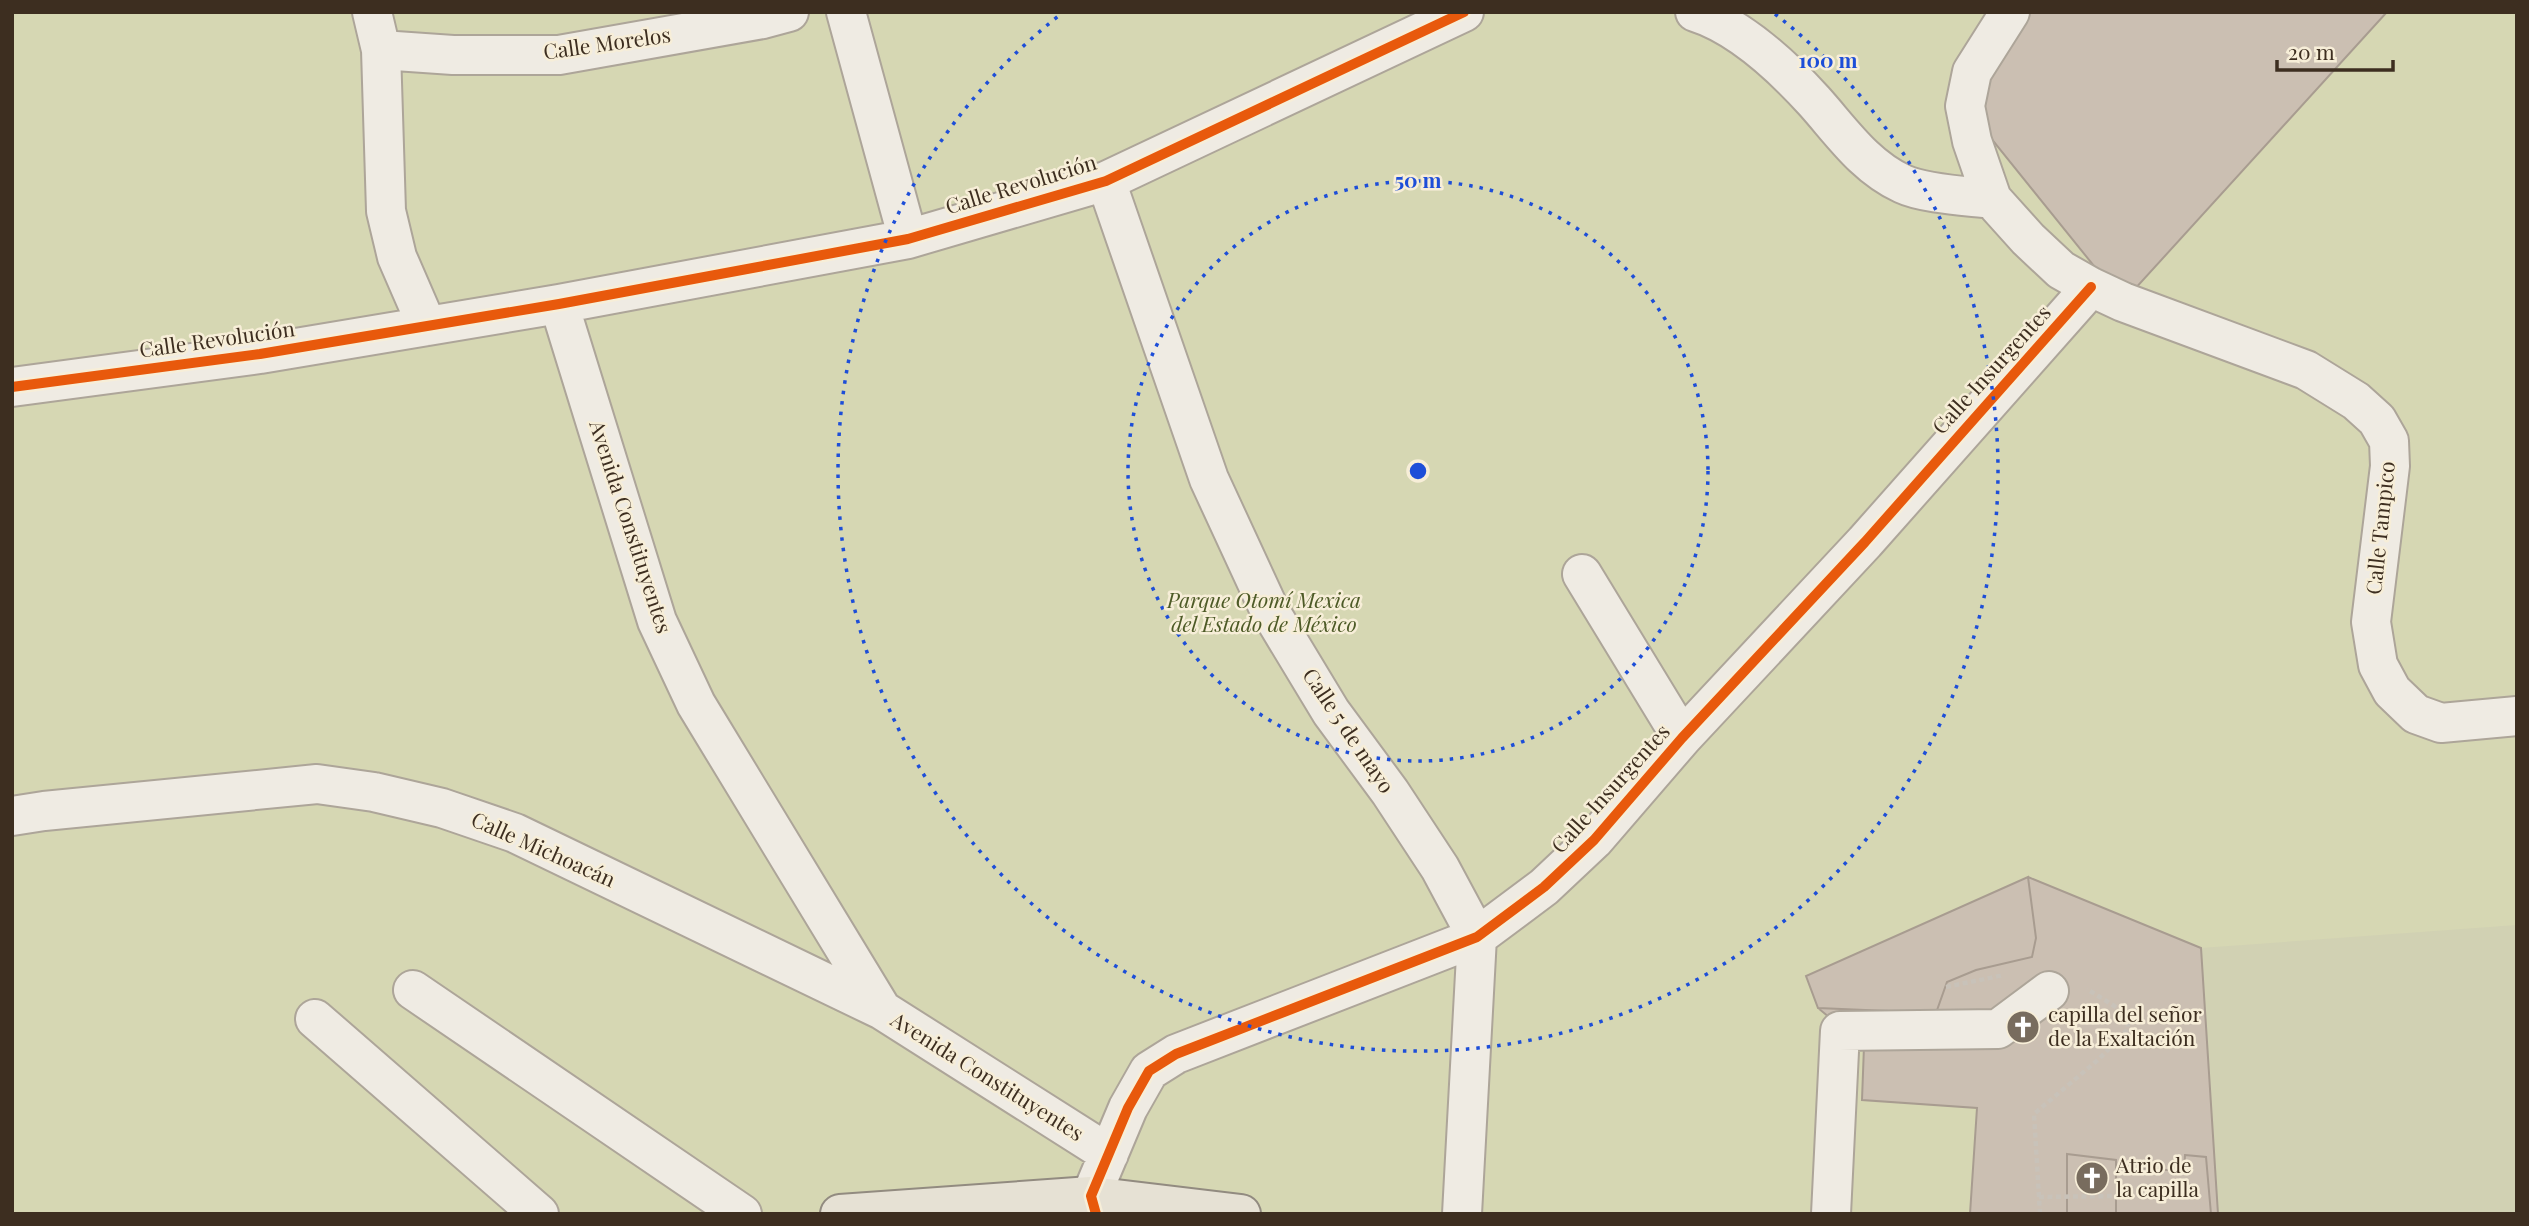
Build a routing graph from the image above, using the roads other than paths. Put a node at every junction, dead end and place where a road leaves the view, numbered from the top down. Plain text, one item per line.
1 (372, 12) edge
2 (789, 12) edge
3 (846, 12) edge
4 (1464, 12) edge
5 (2010, 12) edge
6 (1707, 14) edge
7 (381, 50) junction
8 (1106, 181) junction
9 (1992, 199) junction
10 (908, 239) junction
11 (2091, 287) junction
12 (559, 304) junction
13 (427, 326) junction
14 (12, 387) edge
15 (1582, 574) dead end
16 (2517, 716) edge
17 (1682, 738) junction
18 (12, 816) edge
19 (1477, 937) junction
20 (2064, 987) road end
21 (413, 990) dead end
22 (882, 1010) junction
23 (315, 1019) dead end
24 (1109, 1154) junction
25 (1093, 1205) edge
26 (539, 1214) edge
27 (742, 1214) edge
28 (840, 1214) edge
29 (1241, 1214) edge
30 (1461, 1214) edge
31 (1832, 1214) edge

1 - 7 street
2 - 7 street, Calle Morelos
3 - 10 street
4 - 8 street, Calle Revolución
5 - 9 street
6 - 9 street
7 - 13 street
8 - 10 street, Calle Revolución
8 - 19 street, Calle 5 de mayo
9 - 11 street
10 - 12 street, Calle Revolución
11 - 16 street, Calle Tampico
11 - 17 street, Calle Insurgentes
12 - 13 street
12 - 22 street, Avenida Constituyentes
13 - 14 street, Calle Revolución
15 - 17 street
17 - 19 street, Calle Insurgentes
18 - 22 street, Calle Michoacán
19 - 24 street, Calle Insurgentes
19 - 30 street
20 - 31 street
21 - 27 street
22 - 24 street, Avenida Constituyentes
23 - 26 street
24 - 25 street, Calle Insurgentes
25 - 28 main road
25 - 29 main road

